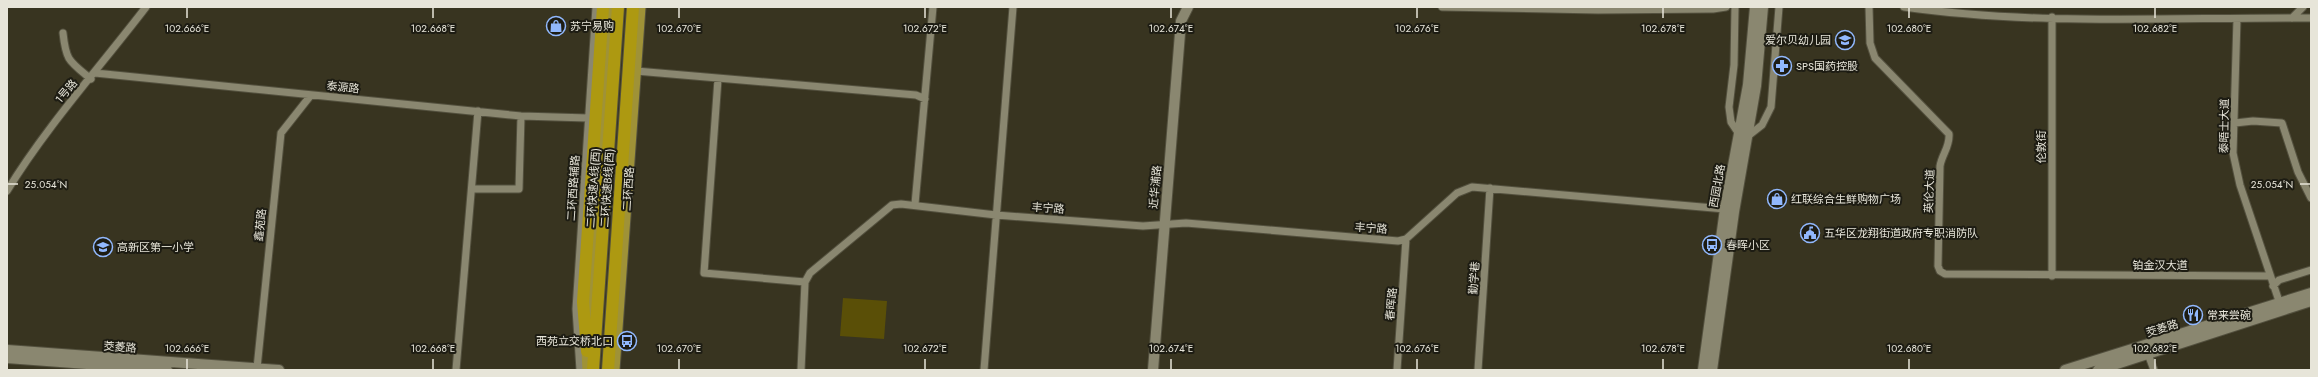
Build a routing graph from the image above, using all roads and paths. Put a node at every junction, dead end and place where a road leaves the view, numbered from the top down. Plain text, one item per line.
1 (146, 7) edge
2 (596, 7) edge
3 (603, 7) edge
4 (611, 7) edge
5 (618, 7) edge
6 (633, 7) edge
7 (640, 7) edge
8 (933, 7) edge
9 (1013, 7) edge
10 (1188, 7) edge
11 (1442, 7) edge
12 (1726, 7) edge
13 (1735, 7) edge
14 (1755, 7) edge
15 (1763, 7) edge
16 (1779, 7) edge
17 (1869, 7) edge
18 (1904, 7) edge
19 (2302, 7) edge
20 (2052, 17) junction
21 (2292, 18) junction
22 (2311, 18) edge
23 (2237, 19) junction
24 (63, 33) dead end
25 (636, 71) junction
26 (93, 76) junction
27 (718, 79) junction
28 (311, 95) junction
29 (925, 99) junction
30 (1748, 109) junction
31 (478, 111) junction
32 (521, 116) junction
33 (588, 118) junction
34 (2235, 123) junction
35 (1743, 135) junction
36 (1490, 188) junction
37 (472, 189) junction
38 (7, 192) edge
39 (2311, 198) edge
40 (914, 204) junction
41 (1725, 209) junction
42 (996, 215) junction
43 (1164, 225) junction
44 (1406, 240) junction
45 (2311, 270) edge
46 (2052, 276) junction
47 (2269, 276) junction
48 (805, 282) junction
49 (2273, 286) junction
50 (2311, 293) edge
51 (2311, 301) edge
52 (2281, 307) junction
53 (7, 350) edge
54 (587, 351) junction
55 (2148, 354) junction
56 (7, 358) edge
57 (257, 368) junction
58 (237, 369) edge
59 (167, 370) edge
60 (279, 370) edge
61 (456, 370) edge
62 (580, 370) edge
63 (587, 370) edge
64 (593, 370) edge
65 (608, 370) edge
66 (615, 370) edge
67 (801, 370) edge
68 (984, 370) edge
69 (1153, 370) edge
70 (1397, 370) edge
71 (1478, 370) edge
72 (1702, 370) edge
73 (1712, 370) edge
74 (2065, 370) edge
75 (2098, 370) edge
76 (2154, 370) edge

1 - 26 street, 1号路
2 - 33 street, 二环西路辅路
3 - 54 highway
4 - 54 main road
5 - 64 highway, 二环快速A线(西)
6 - 65 highway, 二环快速B线(西)
7 - 25 main road, 二环西路
8 - 29 street
9 - 42 street
10 - 43 street, 近华浦路
11 - 12 street
13 - 35 street
14 - 30 street, 西园北路
15 - 30 street, 西园北路
16 - 35 street
17 - 46 street, 英伦大道
18 - 20 street
19 - 21 street
20 - 23 street
20 - 46 street, 伦敦街
21 - 22 street
21 - 23 street
23 - 34 street, 泰晤士大道
24 - 26 street
25 - 27 street
25 - 66 main road, 二环西路
26 - 28 street, 泰源路
26 - 38 street, 1号路
27 - 29 street
27 - 48 street
28 - 31 street, 泰源路
28 - 57 street, 鑫苑路
29 - 40 street
30 - 35 street, 西园北路
31 - 32 street, 泰源路
31 - 37 street
32 - 33 street, 泰源路
32 - 37 street
33 - 62 street, 二环西路辅路
34 - 39 street
34 - 47 street, 泰晤士大道
35 - 41 street, 西园北路
35 - 73 street, 西园北路
36 - 41 street
36 - 44 street
36 - 71 street, 勤学巷
37 - 61 street
40 - 42 street, 丰宁路
40 - 48 street, 丰宁路
41 - 72 street, 西园北路
42 - 43 street, 丰宁路
42 - 68 street
43 - 44 street, 丰宁路
43 - 69 street, 近华浦路
44 - 70 street, 春晖路
45 - 49 street
46 - 47 street, 铂金汉大道
47 - 49 street, 泰晤士大道
48 - 67 street
49 - 52 street, 泰晤士大道
50 - 52 street, 茭菱路
51 - 52 street, 茭菱路
52 - 55 street, 茭菱路
52 - 74 street, 茭菱路
53 - 58 street, 茭菱路
54 - 63 main road
55 - 75 street, 茭菱路
55 - 76 street
56 - 59 street, 茭菱路
57 - 58 street, 茭菱路
57 - 60 street, 茭菱路

